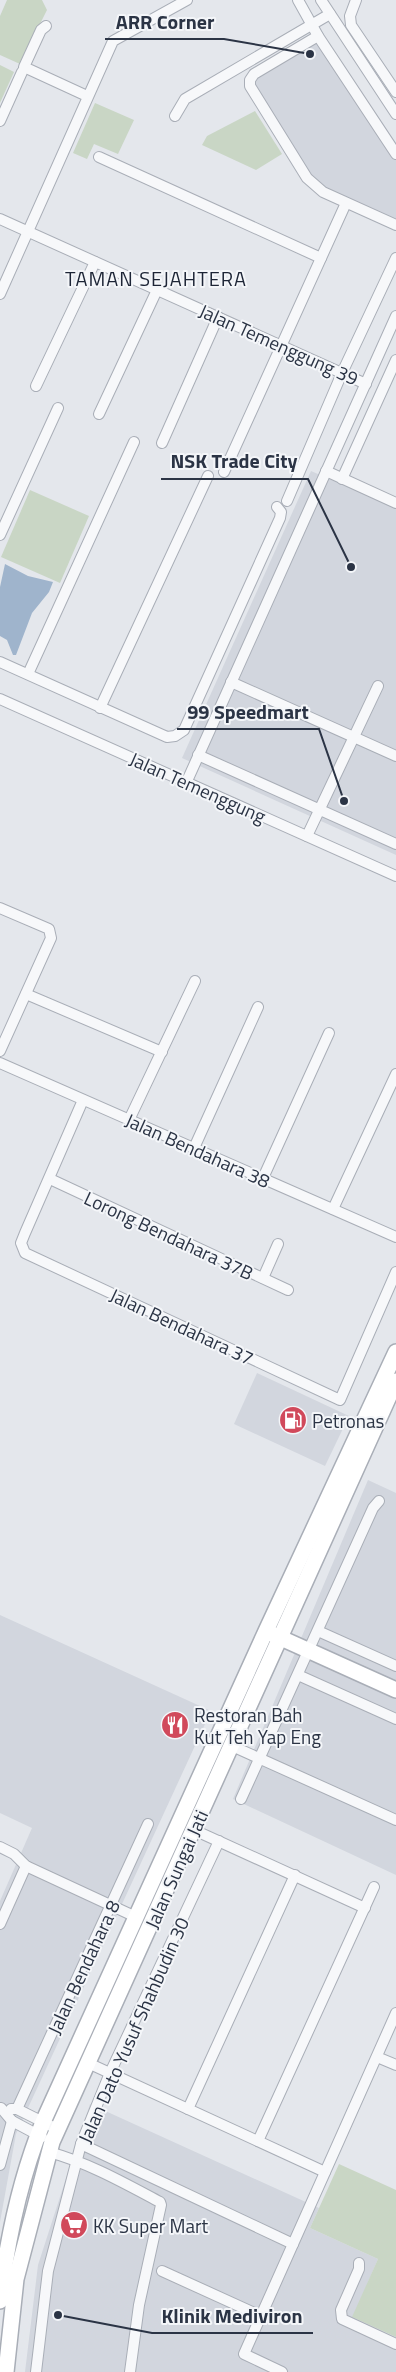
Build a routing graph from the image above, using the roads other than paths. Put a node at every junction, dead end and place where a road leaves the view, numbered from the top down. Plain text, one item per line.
1 (186, 0) edge
2 (298, 0) edge
3 (321, 0) edge
4 (356, 0) edge
5 (330, 14) junction
6 (312, 25) junction
7 (46, 26) dead end
8 (318, 36) junction
9 (23, 70) junction
10 (396, 92) edge
11 (87, 96) junction
12 (396, 114) edge
13 (175, 116) dead end
14 (0, 121) edge
15 (396, 154) edge
16 (99, 157) dead end
17 (346, 203) junction
18 (0, 219) edge
19 (396, 225) edge
20 (29, 232) junction
21 (321, 258) junction
22 (396, 258) edge
23 (95, 262) junction
24 (157, 290) junction
25 (0, 294) edge
26 (396, 316) edge
27 (218, 317) junction
28 (281, 346) junction
29 (396, 360) edge
30 (342, 373) junction
31 (366, 384) junction
32 (36, 386) dead end
33 (58, 408) dead end
34 (99, 414) dead end
35 (134, 442) dead end
36 (162, 443) dead end
37 (326, 471) junction
38 (224, 472) dead end
39 (208, 476) dead end
40 (342, 478) junction
41 (287, 500) dead end
42 (396, 503) edge
43 (277, 507) dead end
44 (0, 535) edge
45 (0, 662) edge
46 (28, 674) junction
47 (231, 682) junction
48 (378, 686) dead end
49 (0, 699) edge
50 (100, 708) junction
51 (354, 737) junction
52 (198, 755) junction
53 (396, 756) edge
54 (186, 781) junction
55 (319, 810) junction
56 (306, 836) junction
57 (396, 844) edge
58 (396, 876) edge
59 (0, 908) edge
60 (195, 981) dead end
61 (26, 994) junction
62 (258, 1007) dead end
63 (329, 1033) dead end
64 (0, 1051) edge
65 (162, 1052) junction
66 (0, 1063) edge
67 (396, 1074) edge
68 (83, 1100) junction
69 (129, 1120) junction
70 (194, 1148) junction
71 (263, 1178) junction
72 (50, 1179) junction
73 (334, 1209) junction
74 (396, 1237) edge
75 (278, 1244) dead end
76 (396, 1272) edge
77 (263, 1278) junction
78 (288, 1290) dead end
79 (396, 1352) edge
80 (396, 1381) edge
81 (390, 1407) edge
82 (379, 1501) dead end
83 (290, 1616) junction
84 (266, 1631) junction
85 (318, 1631) junction
86 (280, 1637) junction
87 (308, 1650) junction
88 (269, 1663) junction
89 (396, 1666) edge
90 (298, 1675) junction
91 (396, 1690) edge
92 (396, 1719) edge
93 (232, 1746) junction
94 (260, 1759) junction
95 (242, 1799) dead end
96 (396, 1820) edge
97 (148, 1824) dead end
98 (194, 1830) junction
99 (219, 1841) junction
100 (0, 1847) edge
101 (24, 1864) junction
102 (295, 1875) junction
103 (374, 1887) dead end
104 (111, 1906) junction
105 (365, 1908) junction
106 (136, 1917) junction
107 (0, 1924) edge
108 (396, 2013) edge
109 (377, 2057) junction
110 (88, 2063) junction
111 (396, 2065) edge
112 (110, 2073) junction
113 (0, 2108) edge
114 (17, 2109) junction
115 (188, 2109) junction
116 (12, 2121) junction
117 (40, 2128) junction
118 (53, 2141) junction
119 (258, 2141) junction
120 (81, 2144) junction
121 (76, 2160) junction
122 (0, 2165) edge
123 (325, 2172) junction
124 (293, 2244) junction
125 (359, 2263) dead end
126 (162, 2271) dead end
127 (0, 2301) edge
128 (261, 2316) junction
129 (396, 2344) edge
130 (6, 2372) edge
131 (36, 2372) edge
132 (130, 2372) edge
133 (282, 2372) edge

1 - 11 street
2 - 6 street
3 - 5 street
4 - 10 street
5 - 6 street
5 - 12 street
6 - 8 street
6 - 13 street
7 - 9 street
8 - 15 street
8 - 17 street
9 - 11 street
9 - 14 street
11 - 20 street
16 - 21 street
17 - 19 street
17 - 21 street
18 - 20 street, Jalan Temenggung 39
20 - 23 street, Jalan Temenggung 39
20 - 25 street
21 - 28 street
22 - 30 street
23 - 24 street, Jalan Temenggung 39
23 - 32 street
24 - 27 street, Jalan Temenggung 39
24 - 34 street
26 - 31 street
27 - 28 street, Jalan Temenggung 39
27 - 36 street
28 - 30 street, Jalan Temenggung 39
28 - 38 street
29 - 40 street
30 - 31 street, Jalan Temenggung 39
30 - 41 street
31 - 37 street
33 - 44 street
35 - 46 street
37 - 40 street
37 - 47 street
39 - 50 street
40 - 42 street
43 - 50 street
45 - 46 street
46 - 50 street
47 - 51 street
47 - 52 street
48 - 51 street
49 - 54 street, Jalan Temenggung
51 - 53 street
51 - 55 street
52 - 54 street
52 - 55 street
54 - 56 street, Jalan Temenggung
55 - 56 street
55 - 57 street
56 - 58 street, Jalan Temenggung
59 - 61 street
60 - 65 street
61 - 64 street
61 - 65 street
62 - 70 street
63 - 71 street
65 - 69 street
66 - 68 street, Jalan Bendahara 38
67 - 73 street
68 - 69 street, Jalan Bendahara 38
68 - 72 street
69 - 70 street, Jalan Bendahara 38
70 - 71 street, Jalan Bendahara 38
71 - 73 street, Jalan Bendahara 38
72 - 76 street, Jalan Bendahara 37
72 - 77 street, Lorong Bendahara 37B
73 - 74 street, Jalan Bendahara 38
75 - 77 street
77 - 78 street, Lorong Bendahara 37B
79 - 84 main road, Jalan Sungai Jati
80 - 81 main road, Jalan Sungai Jati
81 - 83 main road, Jalan Sungai Jati
82 - 85 street
83 - 86 main road, Jalan Sungai Jati
83 - 87 main road
84 - 86 main road
84 - 106 main road, Jalan Sungai Jati
85 - 87 street
85 - 89 street
86 - 87 main road
86 - 88 main road, Jalan Sungai Jati
87 - 88 main road
87 - 90 street
87 - 91 main road
88 - 93 main road, Jalan Sungai Jati
90 - 92 street
90 - 94 street
93 - 94 street
93 - 98 main road, Jalan Sungai Jati
94 - 95 street
94 - 96 street
97 - 104 street, Jalan Bendahara 8
98 - 99 street
98 - 110 main road, Jalan Sungai Jati
99 - 102 street
99 - 112 street, Jalan Dato Yusuf Shahbudin 30
100 - 101 street
101 - 104 street
101 - 107 street
102 - 105 street
102 - 115 street
103 - 105 street
104 - 106 street
104 - 114 street, Jalan Bendahara 8
105 - 119 street
106 - 117 main road, Jalan Sungai Jati
108 - 109 street
109 - 111 street
109 - 123 street
110 - 112 street
110 - 118 main road, Jalan Sungai Jati
112 - 115 street
112 - 120 street, Jalan Dato Yusuf Shahbudin 30
113 - 114 street
113 - 116 street
114 - 117 street
115 - 119 street
116 - 117 street
116 - 122 street
117 - 118 street
117 - 127 main road, Jalan Sungai Jati
118 - 121 street
118 - 130 main road, Jalan Sungai Jati
119 - 123 street
120 - 121 street, Jalan Dato Yusuf Shahbudin 30
120 - 124 street
121 - 131 street, Jalan Dato Yusuf Shahbudin 30
121 - 132 street
123 - 124 street
124 - 128 street
125 - 129 street
126 - 128 street
128 - 133 street

